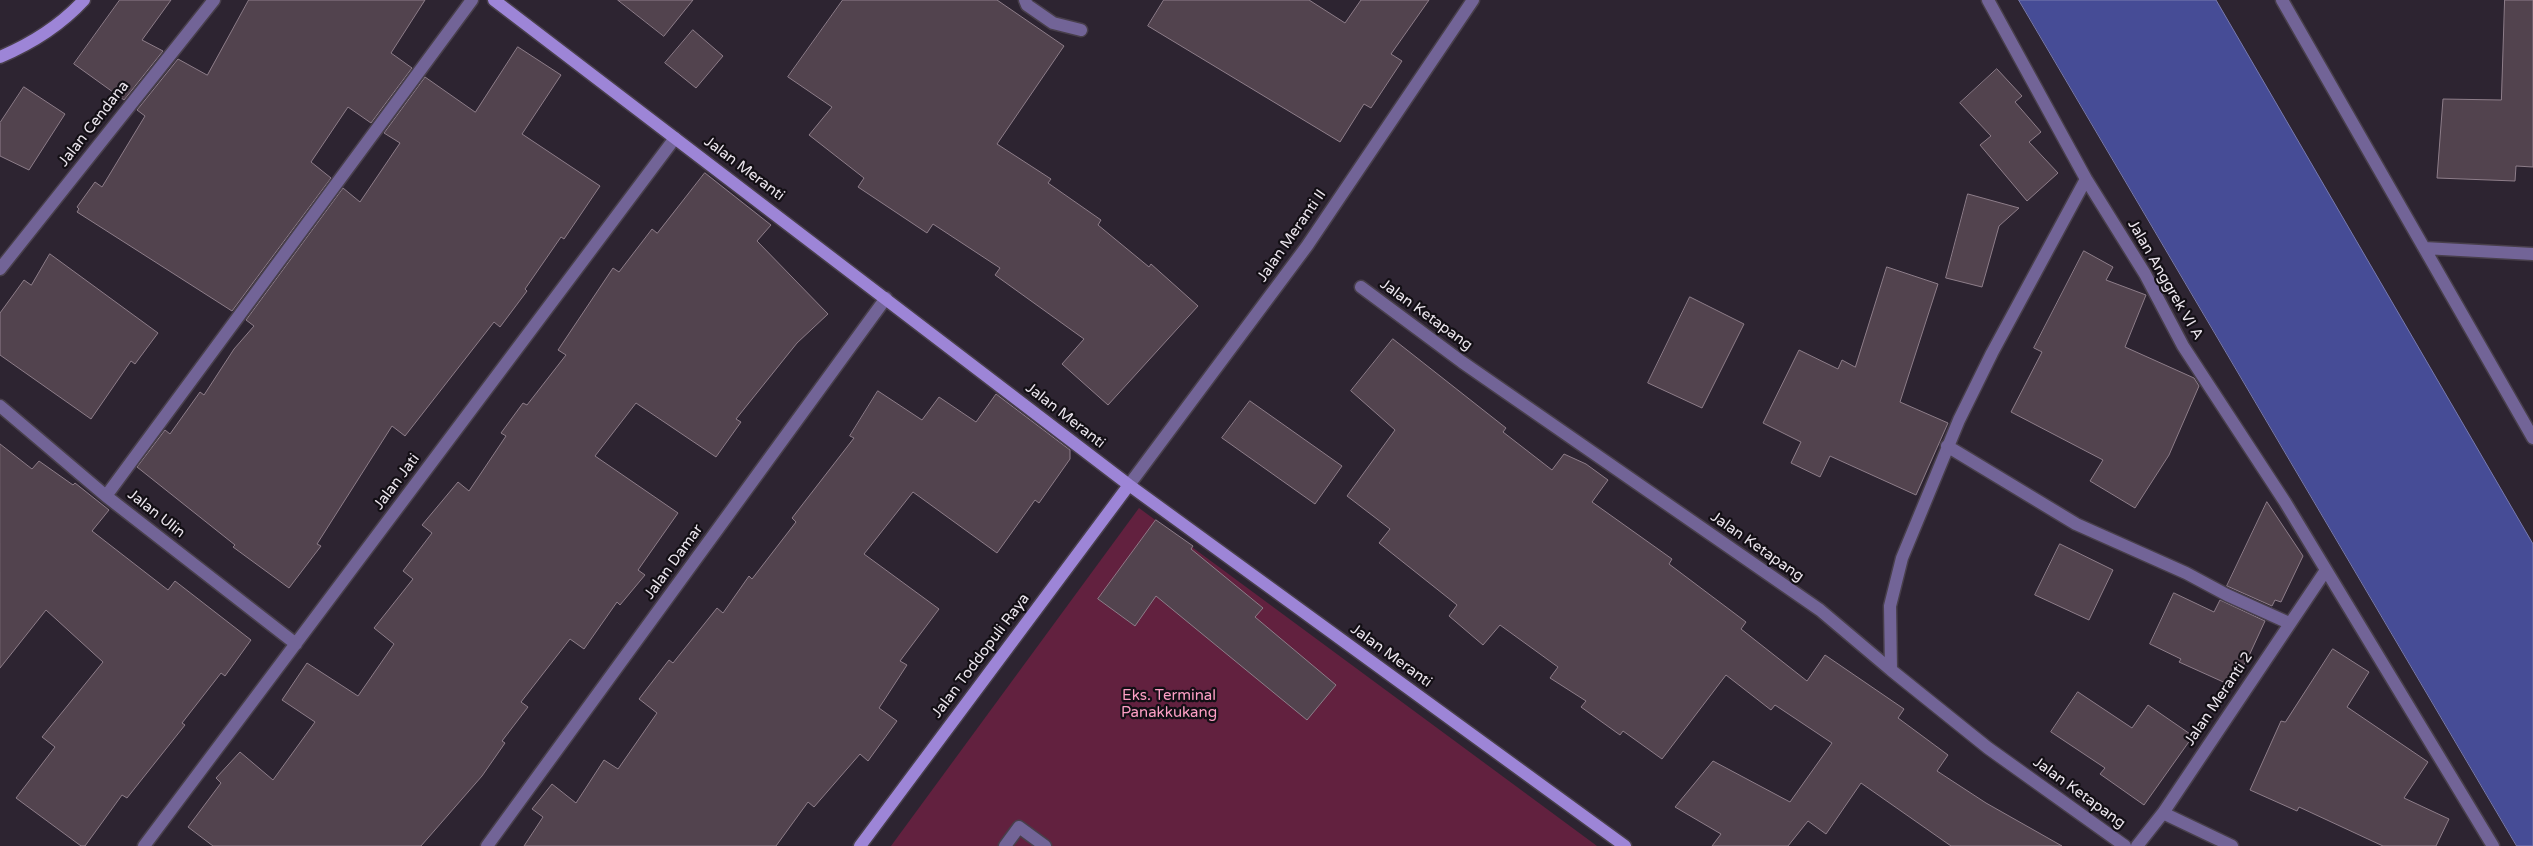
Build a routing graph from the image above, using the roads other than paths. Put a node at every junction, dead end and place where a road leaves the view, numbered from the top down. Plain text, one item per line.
1 (84, 0) edge
2 (214, 0) edge
3 (472, 0) edge
4 (494, 0) edge
5 (1026, 0) edge
6 (1473, 0) edge
7 (1988, 0) edge
8 (2282, 0) edge
9 (1081, 30) dead end
10 (0, 57) edge
11 (675, 138) junction
12 (2086, 179) junction
13 (2424, 248) junction
14 (2533, 254) edge
15 (0, 269) edge
16 (1361, 287) dead end
17 (886, 298) junction
18 (0, 406) edge
19 (2533, 438) edge
20 (1947, 446) junction
21 (1129, 485) junction
22 (106, 496) junction
23 (2326, 570) junction
24 (2290, 622) junction
25 (296, 644) junction
26 (1891, 670) junction
27 (2163, 813) junction
28 (144, 846) edge
29 (487, 846) edge
30 (860, 846) edge
31 (1005, 846) edge
32 (1045, 846) edge
33 (1625, 846) edge
34 (2125, 846) edge
35 (2137, 846) edge
36 (2232, 846) edge
37 (2493, 846) edge

1 - 10 street
2 - 15 street, Jalan Cendana
3 - 22 street
4 - 11 street, Jalan Meranti
5 - 9 street
6 - 21 street, Jalan Meranti II
7 - 12 street, Jalan Anggrek VI A
8 - 13 street
11 - 17 street, Jalan Meranti
11 - 25 street, Jalan Jati
12 - 20 street
12 - 23 street, Jalan Anggrek VI A
13 - 14 street
13 - 19 street
16 - 26 street, Jalan Ketapang
17 - 21 street, Jalan Meranti
17 - 29 street, Jalan Damar
18 - 22 street, Jalan Ulin
20 - 24 street
20 - 26 street
21 - 30 street, Jalan Toddopuli Raya
21 - 33 street, Jalan Meranti
22 - 25 street, Jalan Ulin
23 - 24 street, Jalan Meranti 2
23 - 37 street, Jalan Anggrek VI A
24 - 27 street, Jalan Meranti 2
25 - 28 street, Jalan Jati
26 - 34 street, Jalan Ketapang
27 - 35 street, Jalan Meranti 2
27 - 36 street
31 - 32 street

